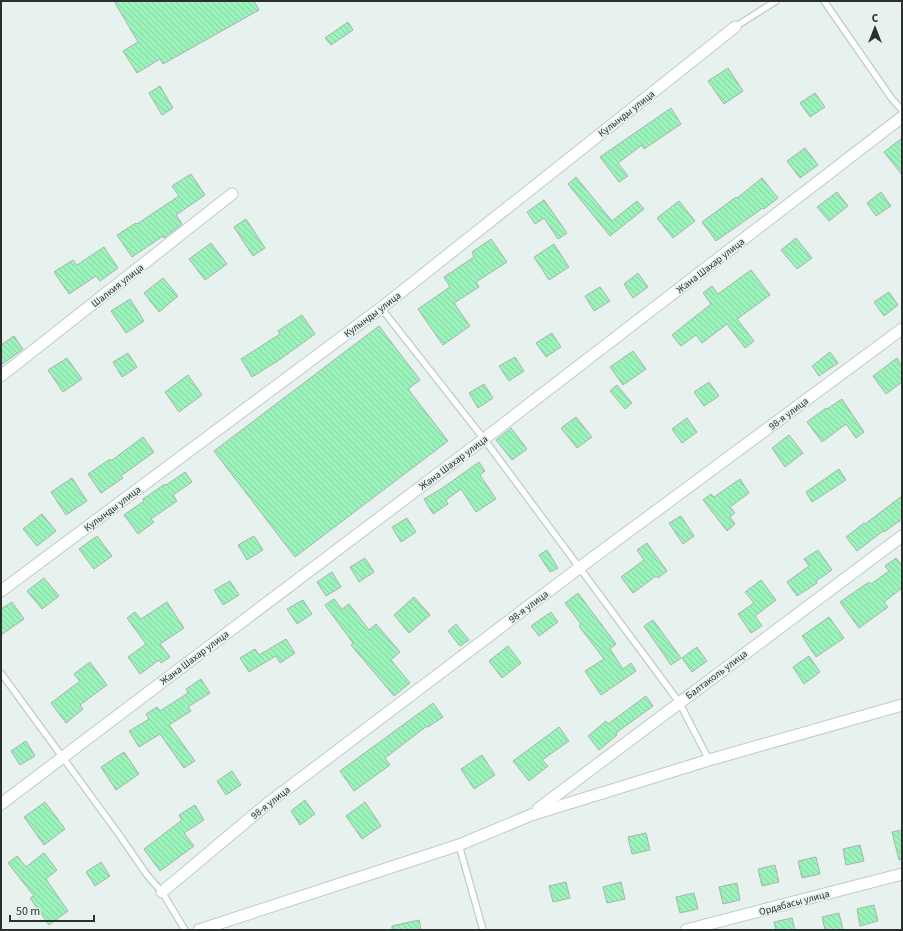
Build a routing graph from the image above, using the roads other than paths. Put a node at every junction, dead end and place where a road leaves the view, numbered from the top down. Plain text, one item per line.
1 (776, 1) edge
2 (824, 1) edge
3 (735, 27) joint
4 (902, 110) edge
5 (902, 117) edge
6 (232, 194) dead end
7 (381, 308) junction
8 (902, 329) edge
9 (1, 376) edge
10 (484, 439) junction
11 (902, 536) edge
12 (579, 568) junction
13 (1, 591) edge
14 (1, 673) edge
15 (679, 702) junction
16 (901, 708) edge
17 (62, 757) junction
18 (709, 760) junction
19 (1, 804) edge
20 (531, 814) junction
21 (458, 845) junction
22 (902, 874) edge
23 (162, 892) junction
24 (185, 930) edge
25 (199, 930) edge
26 (483, 930) edge
27 (686, 930) edge

1 - 3 lane
2 - 4 lane
3 - 7 street, Кулынды улица
5 - 10 street, Жана Шахар улица
6 - 9 street, Шалкия улица
7 - 10 lane
7 - 13 street, Кулынды улица
8 - 12 street, 98-я улица
10 - 12 lane
10 - 17 street, Жана Шахар улица
11 - 15 street, Балтаколь улица
12 - 15 lane
12 - 23 street, 98-я улица
14 - 17 lane
15 - 18 lane
15 - 20 street, Балтаколь улица
16 - 18 street
17 - 19 street, Жана Шахар улица
17 - 23 lane
18 - 20 street
20 - 21 street
21 - 25 street
21 - 26 lane
22 - 27 street, Ордабасы улица
23 - 24 lane

